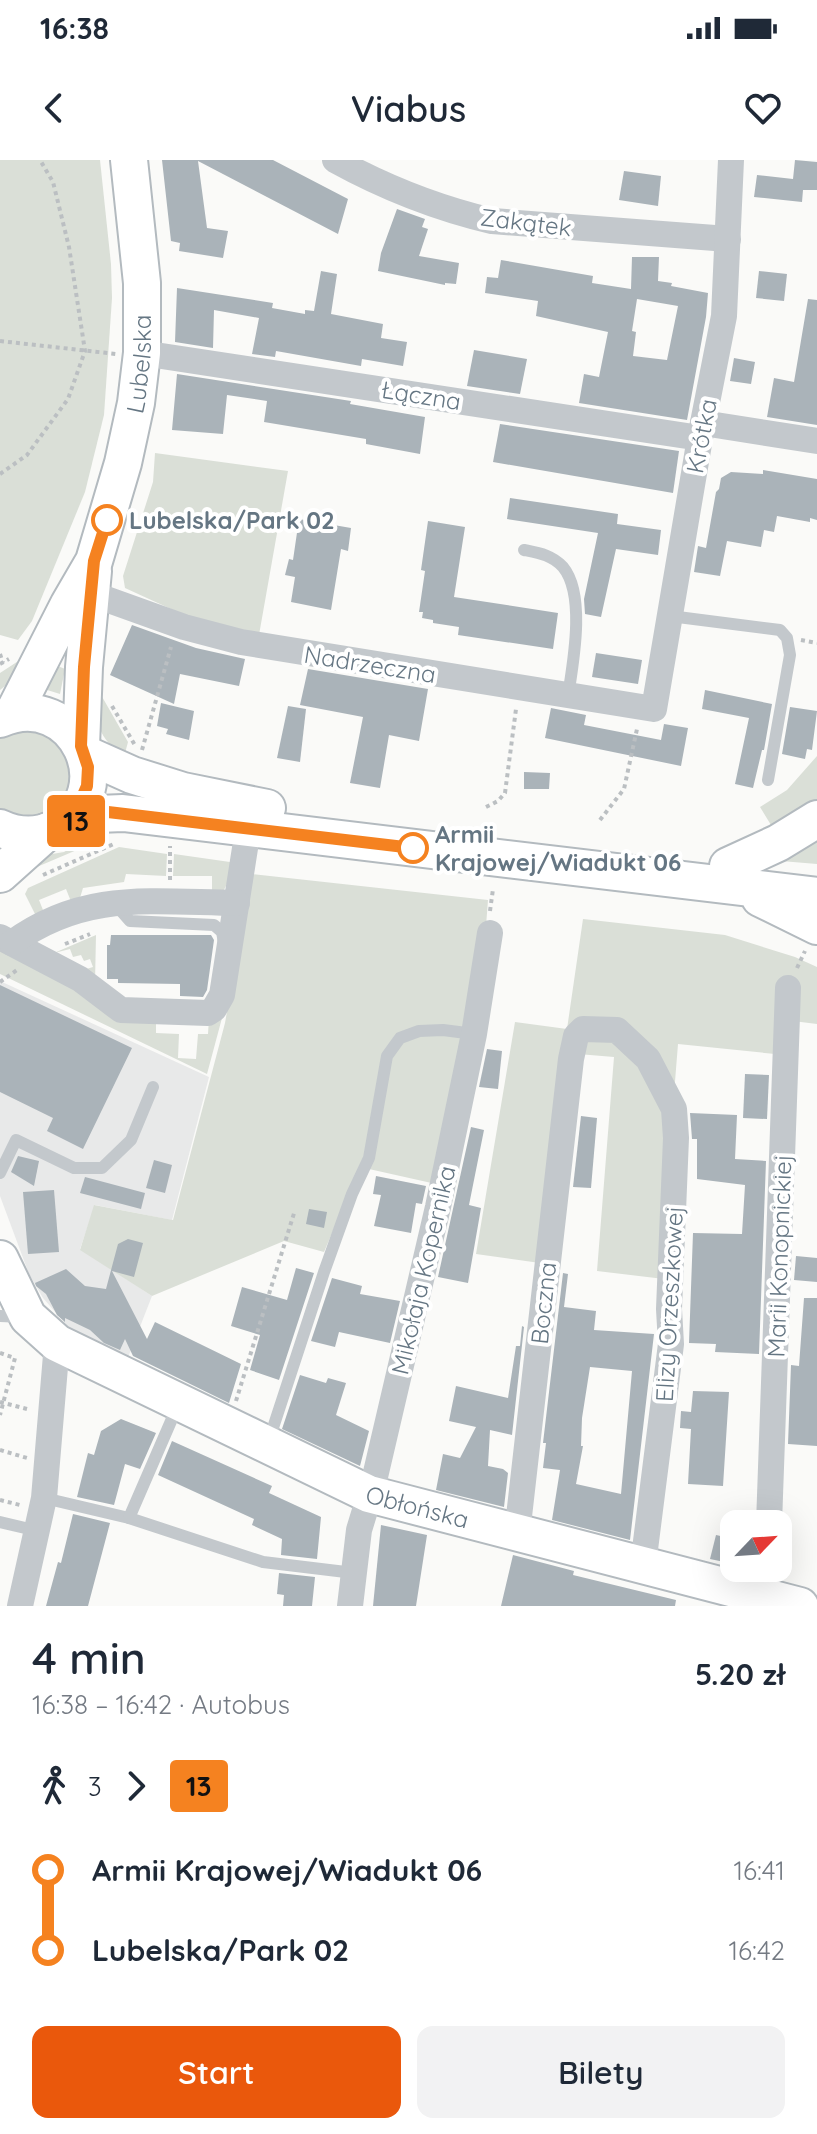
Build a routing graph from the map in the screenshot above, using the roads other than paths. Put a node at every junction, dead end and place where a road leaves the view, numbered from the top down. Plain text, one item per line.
1 (129, 160) edge
2 (731, 160) edge
3 (346, 162) edge
4 (728, 239) junction
5 (132, 354) junction
6 (701, 430) junction
7 (817, 441) edge
8 (524, 550) dead end
9 (93, 578) junction
10 (670, 616) junction
11 (568, 696) junction
12 (647, 714) joint
13 (4, 717) edge
14 (83, 750) junction
15 (768, 780) dead end
16 (817, 819) edge
17 (0, 828) edge
18 (53, 829) junction
19 (248, 829) junction
20 (0, 874) edge
21 (733, 876) junction
22 (817, 878) edge
23 (817, 896) edge
24 (114, 902) junction
25 (237, 903) junction
26 (817, 926) edge
27 (490, 933) dead end
28 (6, 940) edge
29 (788, 988) dead end
30 (113, 1004) junction
31 (474, 1034) junction
32 (153, 1087) dead end
33 (676, 1138) joint
34 (0, 1173) edge
35 (0, 1259) edge
36 (14, 1316) edge
37 (57, 1343) junction
38 (179, 1402) junction
39 (267, 1446) junction
40 (369, 1494) junction
41 (35, 1502) junction
42 (769, 1510) edge
43 (129, 1518) junction
44 (0, 1522) edge
45 (38, 1531) junction
46 (517, 1534) junction
47 (643, 1565) junction
48 (354, 1573) junction
49 (761, 1582) edge
50 (767, 1582) edge
51 (20, 1606) edge
52 (350, 1606) edge
53 (800, 1606) edge

1 - 5 main road, Lubelska
2 - 4 street, Krótka
3 - 4 street, Zakątek
4 - 6 street, Krótka
5 - 6 street, Łączna
5 - 9 main road, Lubelska
6 - 7 street, Łączna
6 - 10 street, Krótka
8 - 11 lane
9 - 11 street, Nadrzeczna
9 - 13 main road, Lubelska
9 - 14 main road, Lubelska
10 - 12 street, Krótka
10 - 15 lane
11 - 12 street, Nadrzeczna
13 - 14 main road
14 - 18 main road, Lubelska
14 - 21 main road
16 - 21 main road
17 - 18 main road
18 - 19 main road
18 - 20 main road
19 - 21 main road
19 - 25 street
21 - 22 main road
21 - 23 main road
21 - 26 main road
24 - 25 street
24 - 28 street
24 - 30 lane
25 - 30 street
27 - 31 street, Mikołaja Kopernika
28 - 30 street
29 - 42 street, Marii Konopnickiej
31 - 39 lane
31 - 40 street, Mikołaja Kopernika
32 - 34 lane
33 - 46 street, Boczna
33 - 47 street, Elizy Orzeszkowej
35 - 36 main road
36 - 37 main road, Obłońska
37 - 38 main road, Obłońska
37 - 41 street
38 - 39 main road, Obłońska
38 - 43 lane
39 - 40 main road, Obłońska
40 - 46 main road, Obłońska
40 - 48 street, Mikołaja Kopernika
41 - 43 lane
41 - 45 street
43 - 48 lane
44 - 45 lane
45 - 51 street
46 - 47 main road, Obłońska
47 - 49 main road, Obłońska
48 - 52 street, Mikołaja Kopernika
50 - 53 main road, Obłońska

